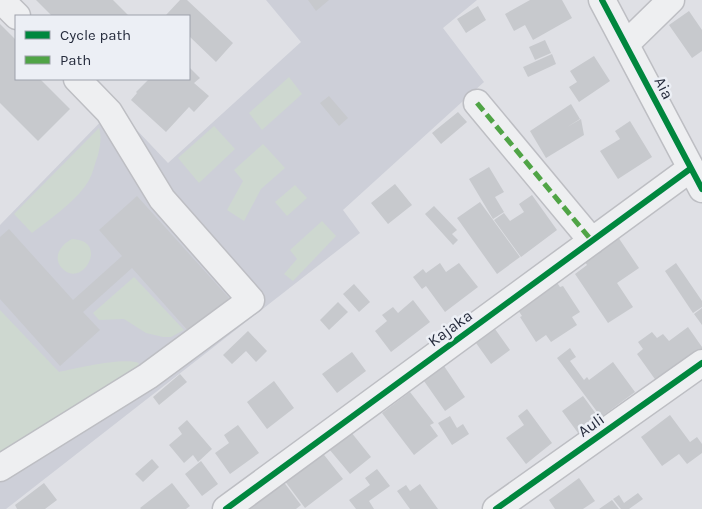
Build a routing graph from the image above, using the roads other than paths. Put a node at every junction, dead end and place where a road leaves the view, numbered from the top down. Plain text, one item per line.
1 (1, 0) edge
2 (602, 0) edge
3 (671, 0) edge
4 (16, 15) edge
5 (626, 44) junction
6 (78, 80) edge
7 (476, 103) dead end
8 (696, 179) edge
9 (592, 241) junction
10 (702, 363) edge
11 (0, 468) edge
12 (226, 509) edge
13 (496, 509) edge

1 - 4 street
2 - 5 street, Aia
3 - 5 street
5 - 8 street, Aia
6 - 11 street
7 - 9 street
8 - 9 street, Kajaka
9 - 12 street, Kajaka
10 - 13 street, Auli

